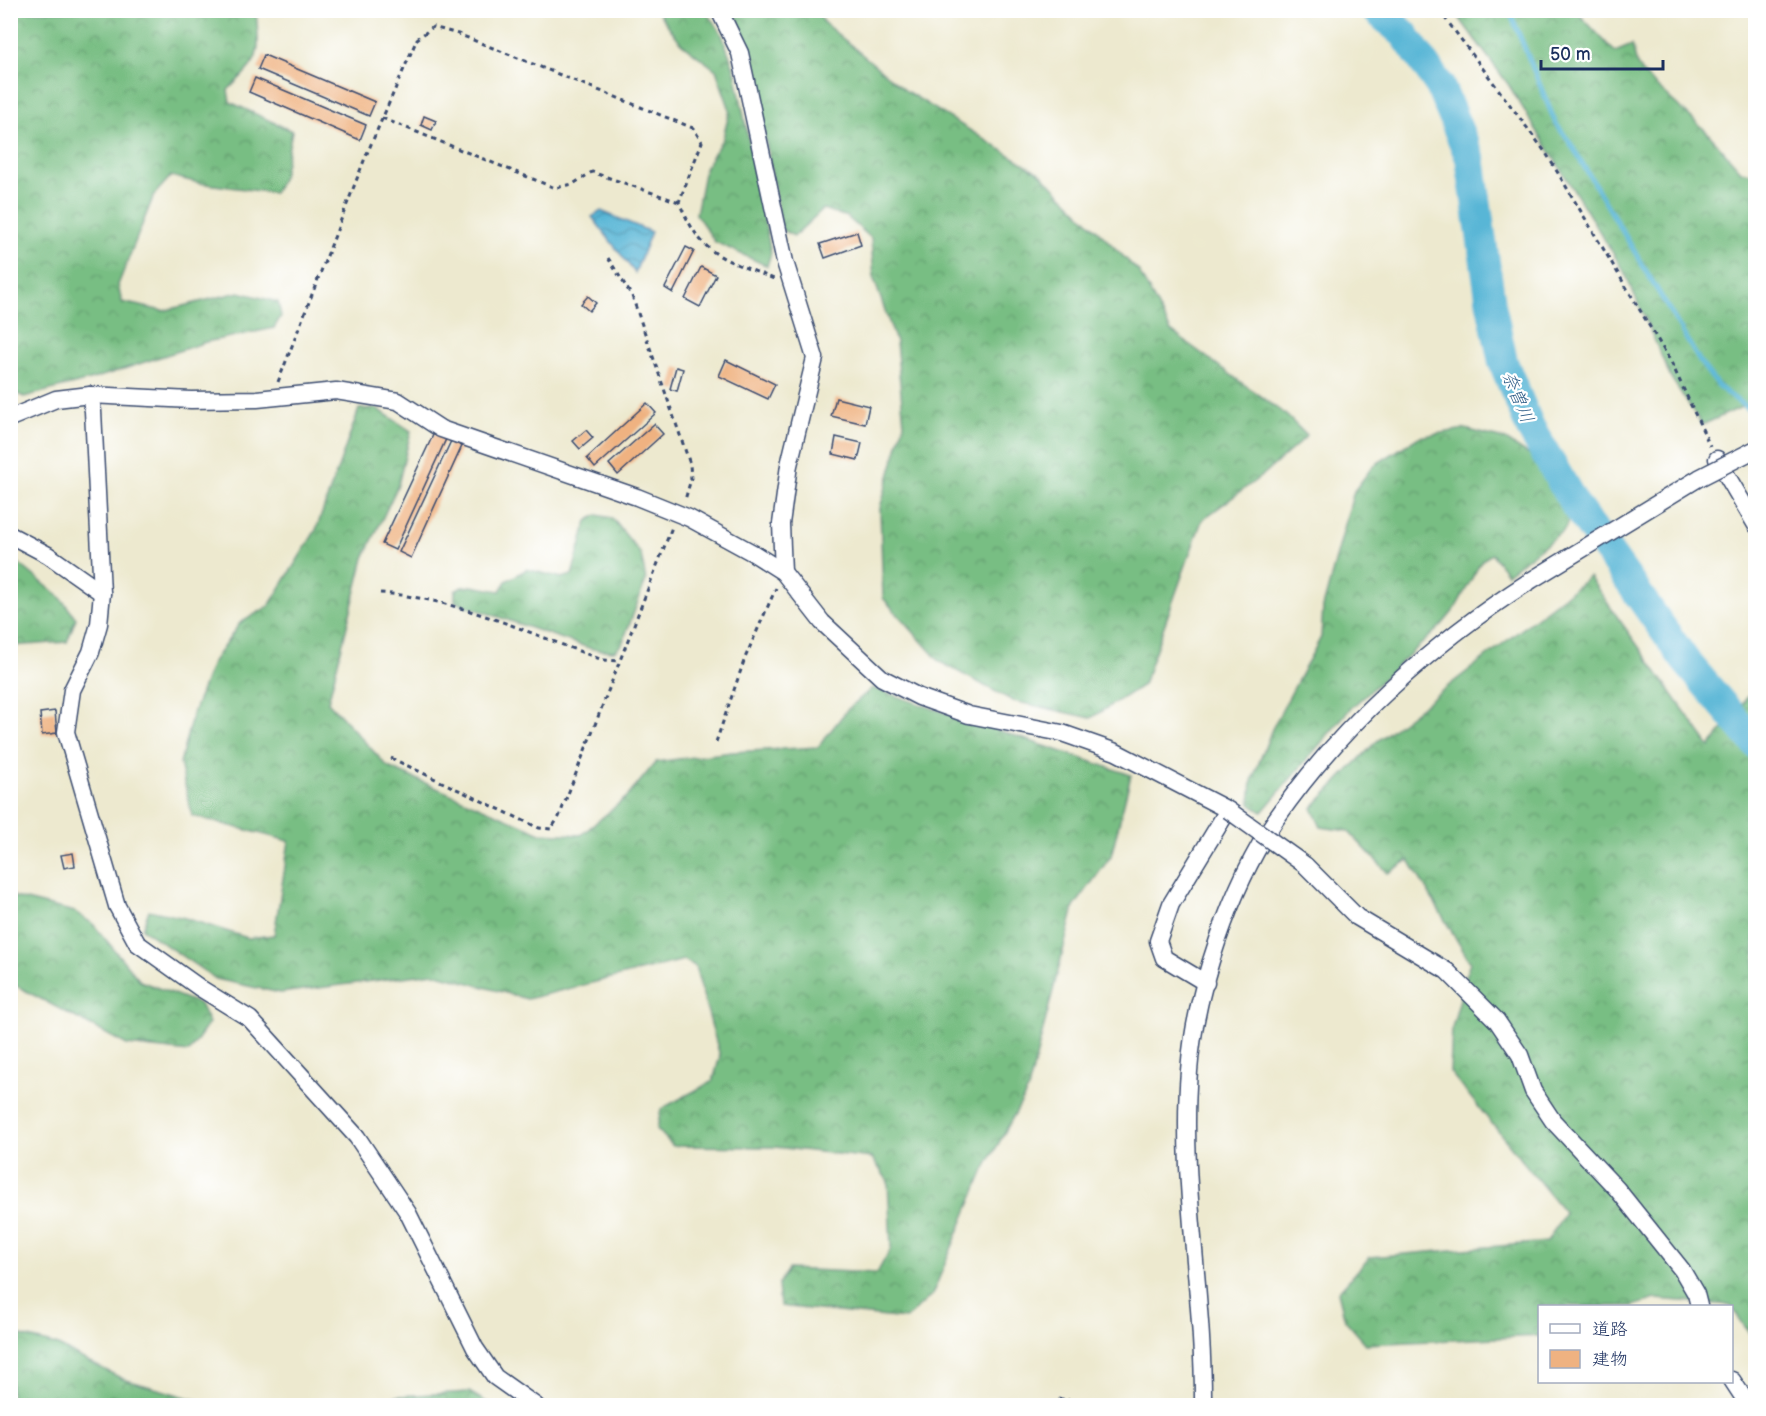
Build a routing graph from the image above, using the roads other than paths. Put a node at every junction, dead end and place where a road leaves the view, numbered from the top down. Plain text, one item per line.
1 (719, 10) edge
2 (90, 395) junction
3 (10, 418) edge
4 (1755, 449) edge
5 (1717, 459) road end
6 (1755, 525) edge
7 (10, 535) edge
8 (783, 573) junction
9 (102, 593) junction
10 (1228, 810) junction
11 (1206, 983) junction
12 (1699, 1305) edge
13 (1733, 1383) edge
14 (536, 1406) edge
15 (1203, 1406) edge
16 (1749, 1406) edge

1 - 8 street
2 - 3 street
2 - 8 street
2 - 9 street
4 - 11 street, bridge
5 - 6 street
7 - 9 street
8 - 10 street
9 - 14 street
10 - 11 street
10 - 12 street, bridge
11 - 15 street
13 - 16 street

